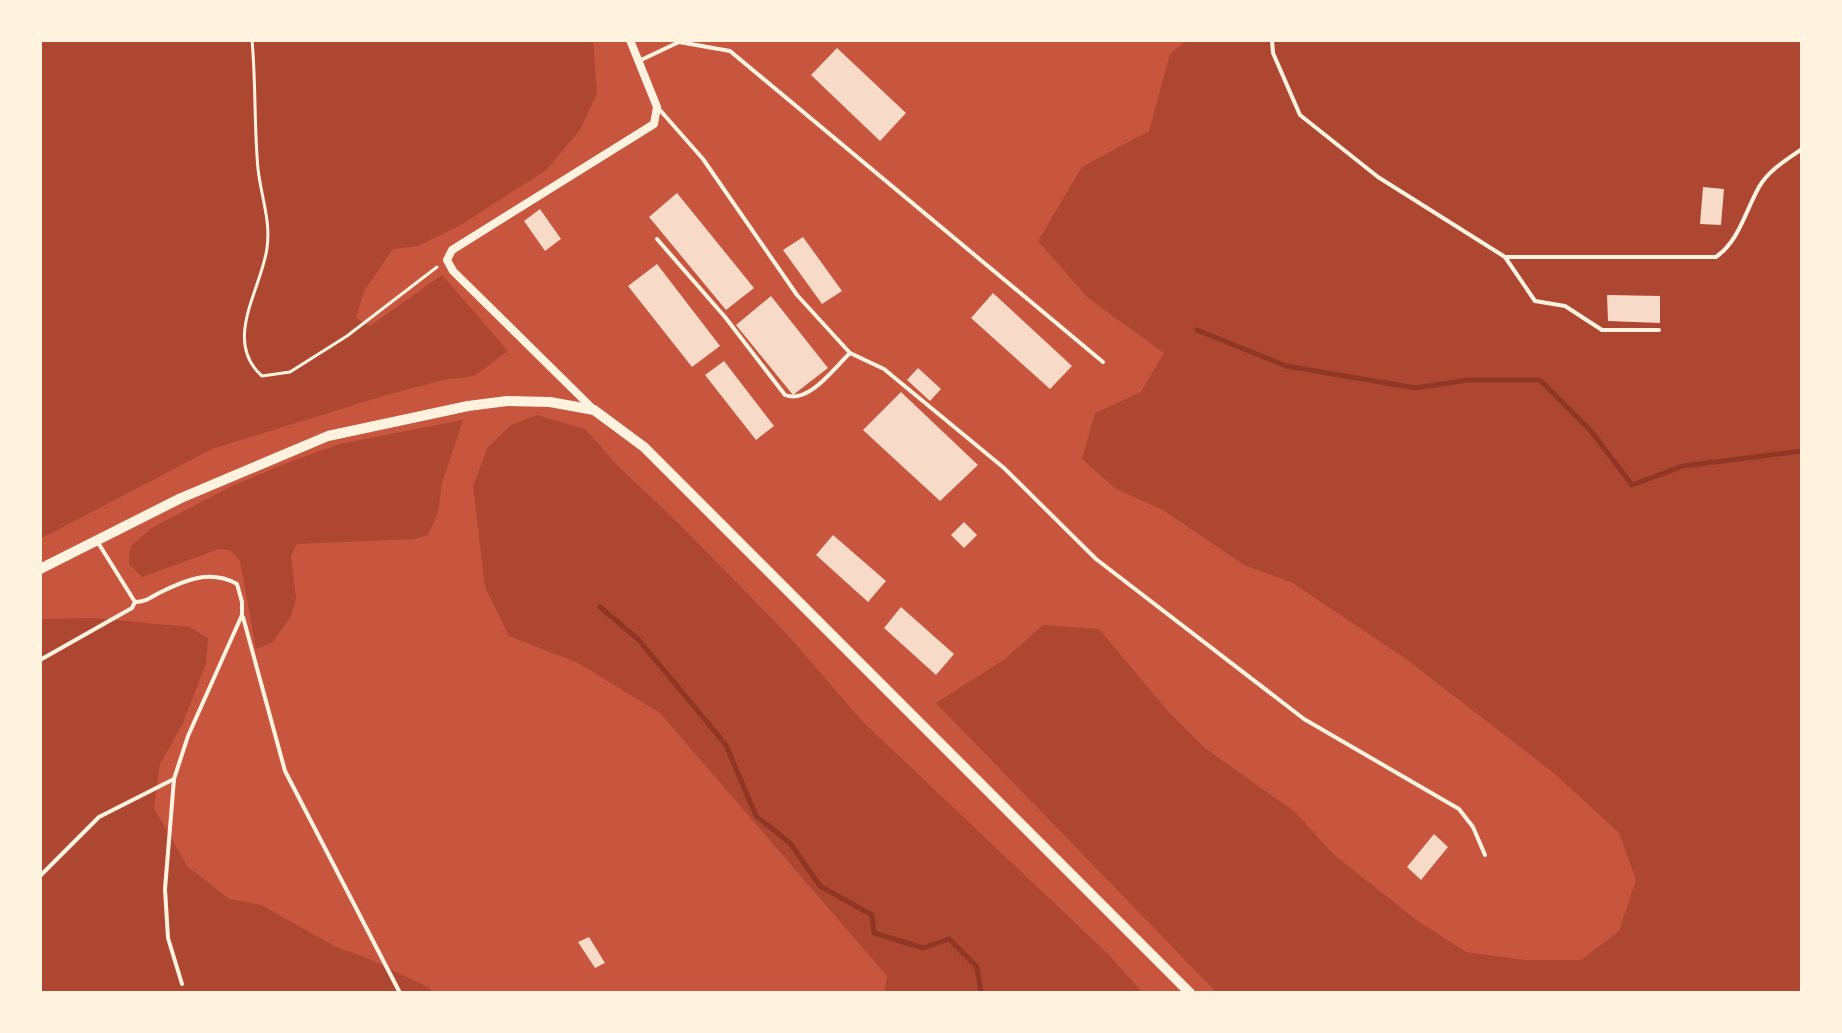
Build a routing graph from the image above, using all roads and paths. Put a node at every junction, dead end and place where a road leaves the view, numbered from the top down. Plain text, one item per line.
1 (252, 40) edge
2 (630, 40) edge
3 (1272, 40) edge
4 (638, 61) junction
5 (657, 107) junction
6 (1802, 149) edge
7 (657, 239) dead end
8 (1505, 257) junction
9 (447, 260) junction
10 (1659, 330) dead end
11 (850, 353) junction
12 (1103, 362) dead end
13 (594, 410) junction
14 (97, 541) junction
15 (40, 569) edge
16 (135, 602) junction
17 (242, 615) junction
18 (40, 660) edge
19 (174, 779) junction
20 (1485, 855) dead end
21 (40, 876) edge
22 (182, 984) dead end
23 (400, 993) edge
24 (1190, 993) edge

1 - 9 path
2 - 4 street
3 - 8 lane
4 - 5 street
4 - 12 lane
5 - 9 street
5 - 11 lane
6 - 8 lane
7 - 11 lane
8 - 10 lane
9 - 13 street
11 - 20 lane
13 - 14 street
13 - 24 street
14 - 15 street
14 - 16 lane
16 - 17 lane
16 - 18 lane
17 - 19 lane
17 - 23 lane
19 - 21 lane
19 - 22 lane

